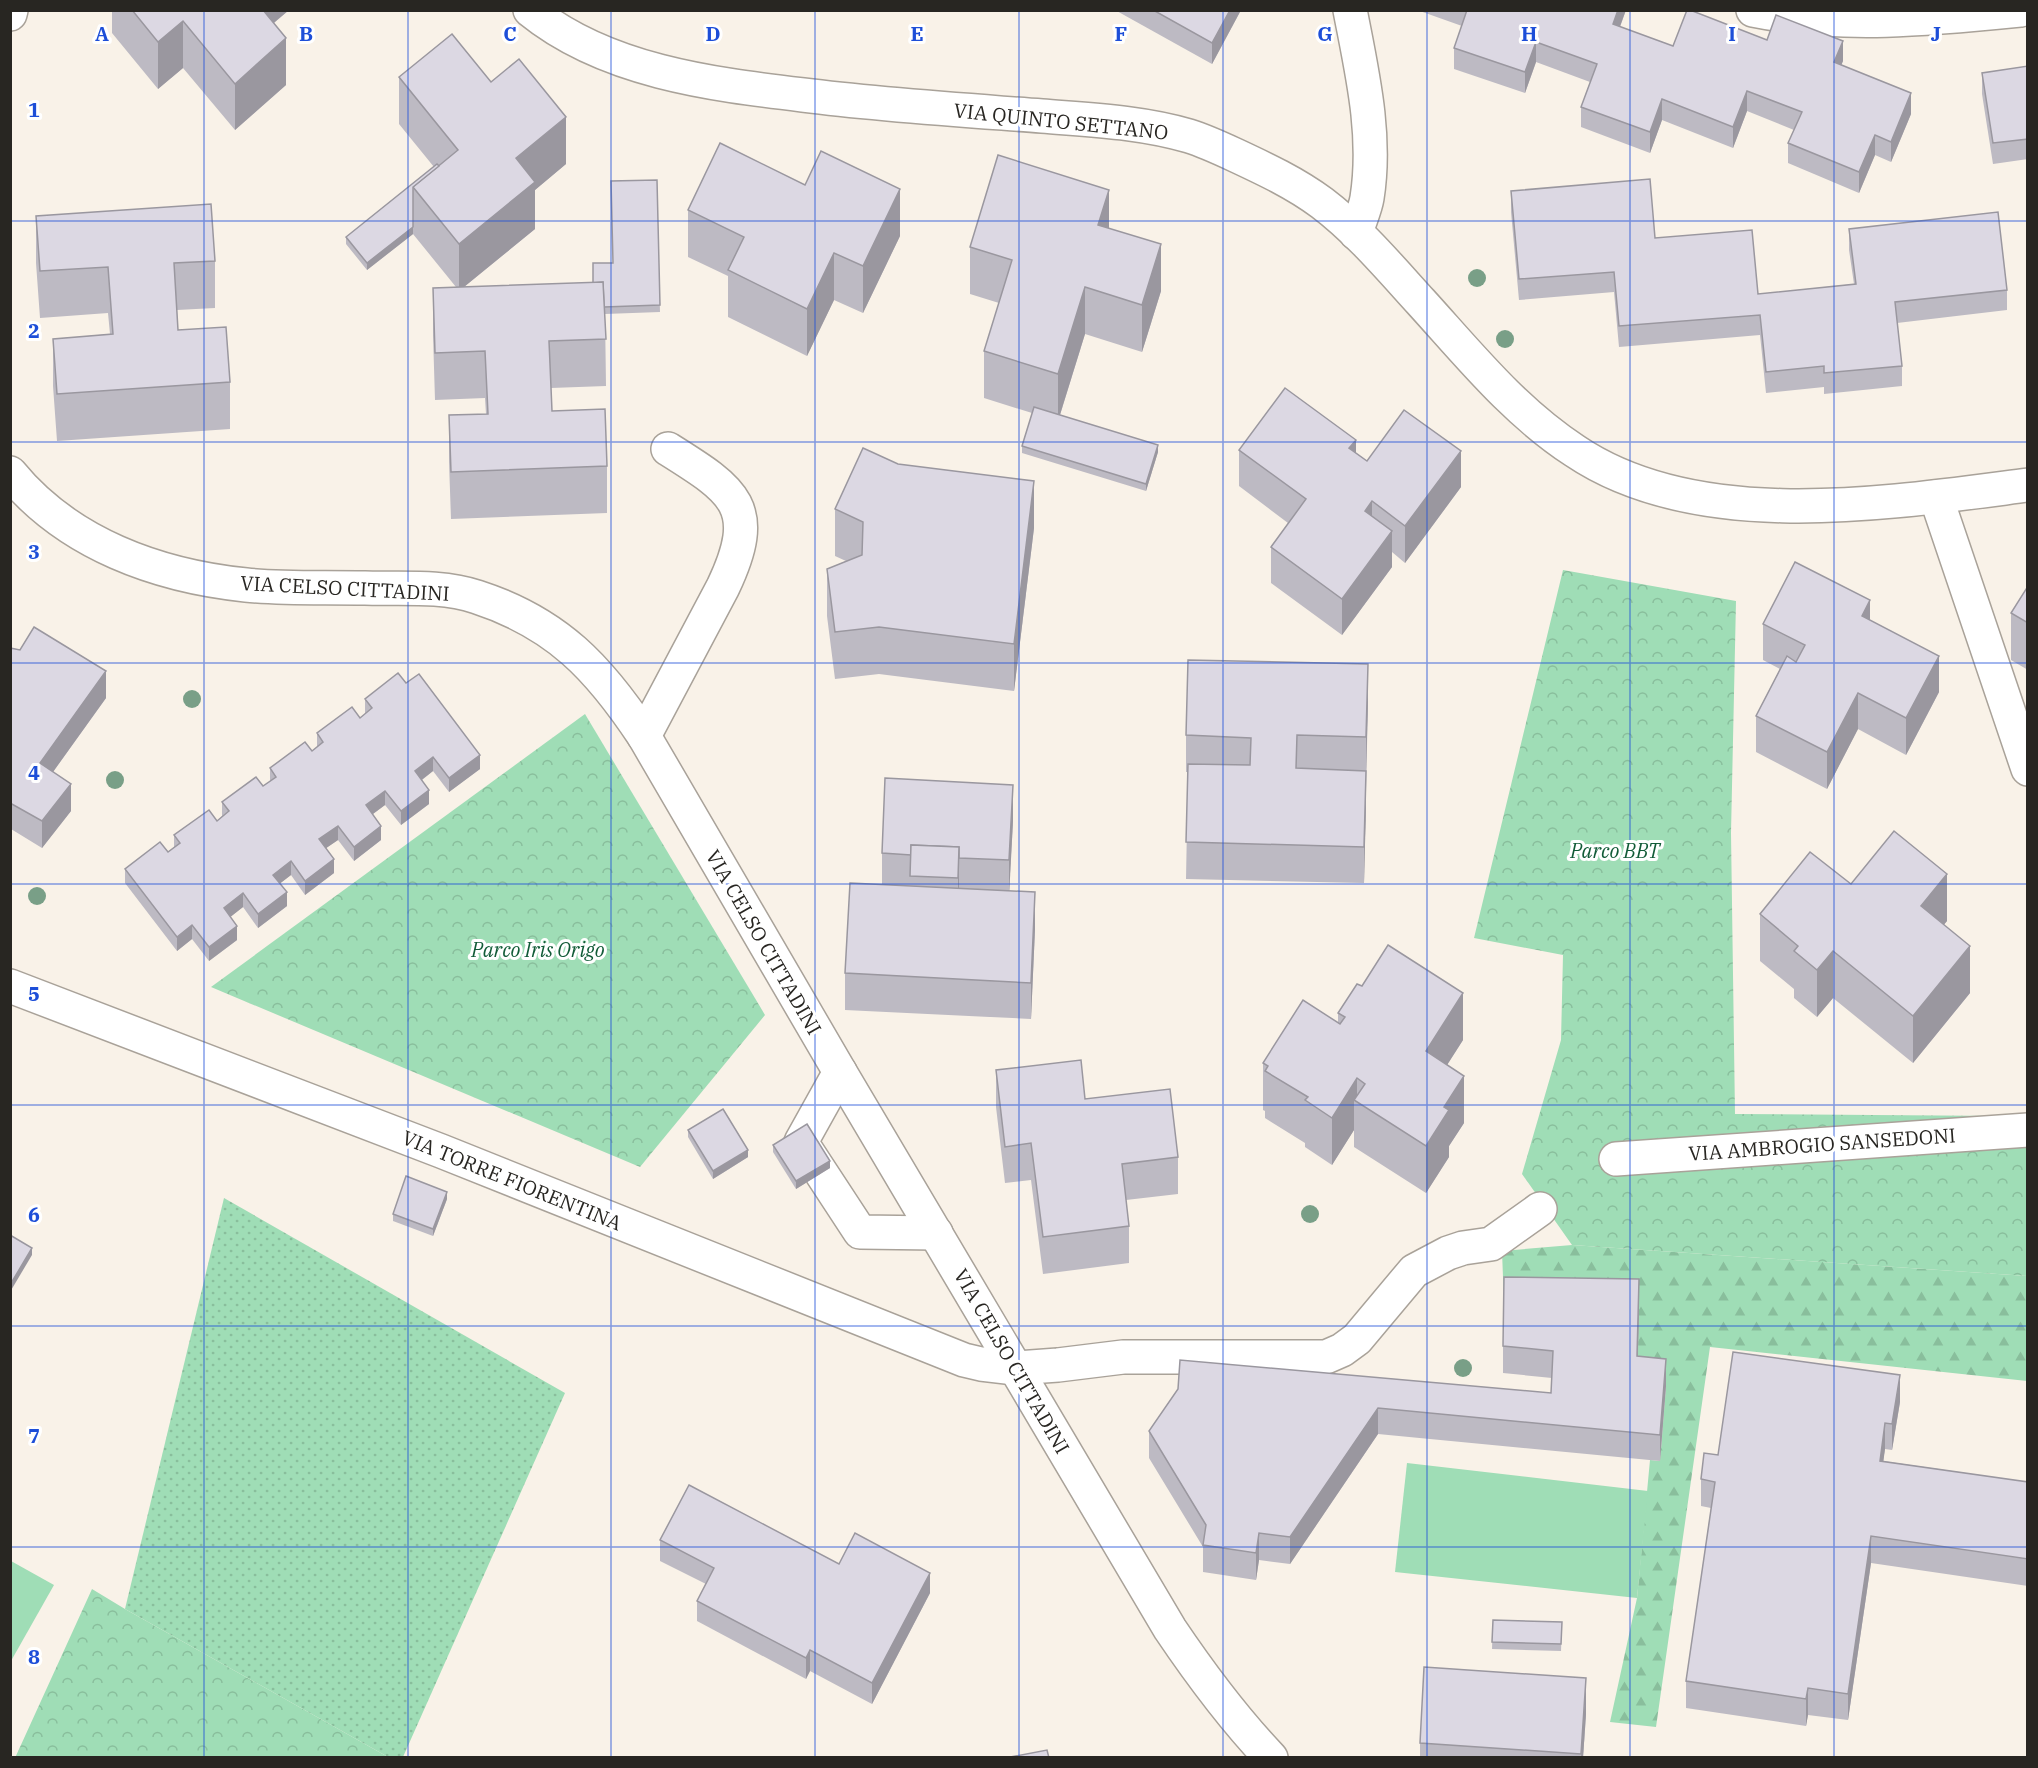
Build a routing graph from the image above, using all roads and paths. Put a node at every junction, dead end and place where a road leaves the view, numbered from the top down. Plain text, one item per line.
1 (530, 10) edge
2 (1350, 10) edge
3 (1753, 10) edge
4 (2021, 10) edge
5 (1356, 233) junction
6 (668, 449) dead end
7 (10, 473) edge
8 (2028, 485) edge
9 (1936, 497) junction
10 (644, 736) junction
11 (2028, 769) edge
12 (10, 986) edge
13 (840, 1072) junction
14 (2028, 1130) edge
15 (1616, 1159) dead end
16 (1540, 1209) dead end
17 (936, 1233) junction
18 (1016, 1368) junction
19 (1271, 1758) edge

1 - 5 street, VIA QUINTO SETTANO
2 - 5 street
3 - 4 street
5 - 9 street, VIA QUINTO SETTANO
6 - 10 street
7 - 10 street, VIA CELSO CITTADINI
8 - 9 street, VIA QUINTO SETTANO
9 - 11 street
10 - 13 street, VIA CELSO CITTADINI
12 - 18 street, VIA TORRE FIORENTINA
13 - 17 street, VIA CELSO CITTADINI
13 - 17 street
14 - 15 street, VIA AMBROGIO SANSEDONI
16 - 18 street
17 - 18 street, VIA CELSO CITTADINI
18 - 19 street, VIA CELSO CITTADINI

